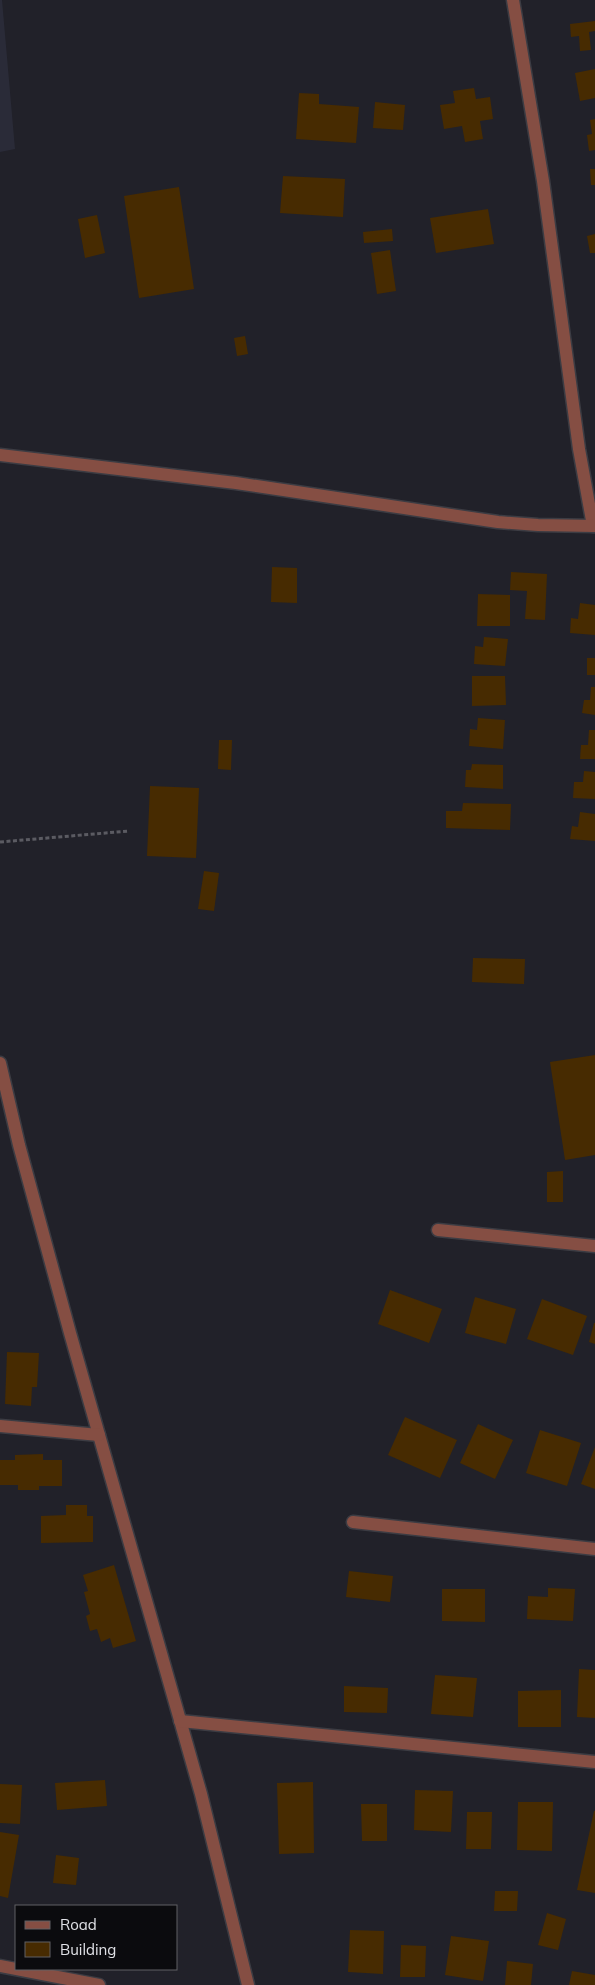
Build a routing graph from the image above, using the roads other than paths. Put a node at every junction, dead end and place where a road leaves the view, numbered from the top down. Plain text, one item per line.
1 (512, 0) edge
2 (0, 455) edge
3 (594, 526) edge
4 (0, 1063) edge
5 (438, 1230) dead end
6 (595, 1246) edge
7 (0, 1426) edge
8 (99, 1435) junction
9 (353, 1522) dead end
10 (595, 1549) edge
11 (180, 1722) junction
12 (595, 1762) edge
13 (0, 1966) edge
14 (15, 1969) edge
15 (21, 1970) edge
16 (99, 1985) edge
17 (248, 1985) edge

1 - 3 street
2 - 3 street
4 - 8 street
5 - 6 street
7 - 8 street
8 - 11 street
9 - 10 street
11 - 12 street
11 - 17 street
13 - 14 street
15 - 16 street

